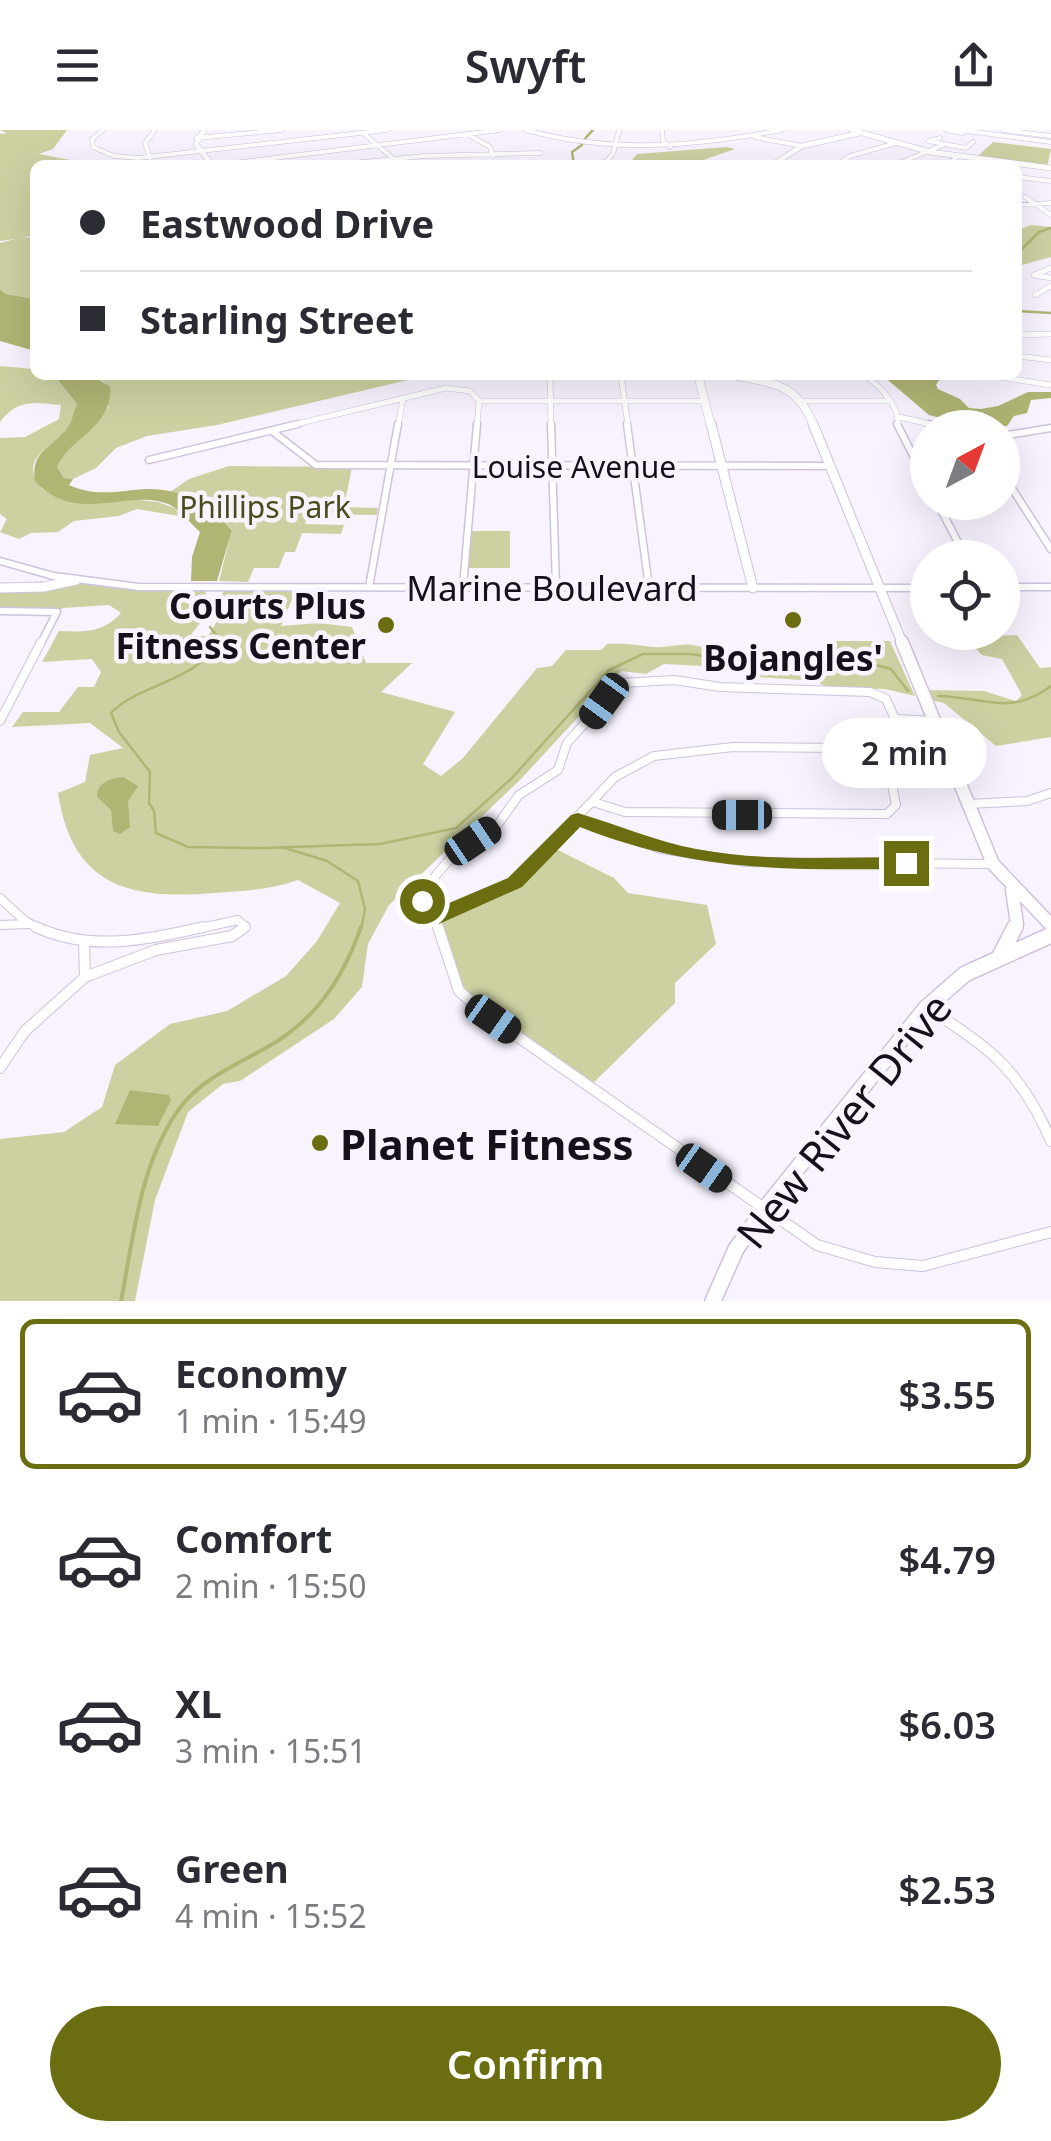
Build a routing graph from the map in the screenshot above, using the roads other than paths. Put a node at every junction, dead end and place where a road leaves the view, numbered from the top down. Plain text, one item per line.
1 (104, 130) edge
2 (155, 130) edge
3 (204, 130) edge
4 (282, 130) edge
5 (318, 130) edge
6 (387, 130) edge
7 (500, 130) edge
8 (526, 130) edge
9 (619, 130) edge
10 (662, 130) edge
11 (782, 130) edge
12 (852, 130) edge
13 (877, 130) edge
14 (946, 130) edge
15 (960, 130) edge
16 (1004, 130) edge
17 (363, 132) edge
18 (972, 132) edge
19 (1017, 132) edge
20 (862, 133) junction
21 (467, 134) junction
22 (710, 134) dead end
23 (751, 136) junction
24 (329, 137) junction
25 (1010, 137) junction
26 (196, 138) junction
27 (940, 138) dead end
28 (723, 141) junction
29 (1051, 141) edge
30 (974, 142) dead end
31 (896, 143) junction
32 (378, 145) junction
33 (943, 145) junction
34 (615, 146) junction
35 (802, 146) junction
36 (670, 147) junction
37 (926, 150) junction
38 (202, 152) junction
39 (540, 154) dead end
40 (493, 156) junction
41 (958, 156) junction
42 (150, 158) junction
43 (394, 158) junction
44 (262, 159) joint
45 (209, 160) edge
46 (254, 160) edge
47 (376, 160) edge
48 (606, 160) edge
49 (780, 160) edge
50 (844, 160) edge
51 (905, 160) edge
52 (953, 160) edge
53 (989, 160) edge
54 (1022, 164) edge
55 (1051, 168) edge
56 (1022, 177) edge
57 (1051, 181) edge
58 (1025, 197) dead end
59 (1036, 204) junction
60 (1051, 204) edge
61 (1022, 205) edge
62 (1051, 215) edge
63 (1051, 268) edge
64 (1051, 282) edge
65 (1035, 295) dead end
66 (1051, 334) edge
67 (1022, 335) edge
68 (1022, 356) edge
69 (1051, 360) edge
70 (550, 380) edge
71 (621, 380) edge
72 (698, 380) edge
73 (776, 380) edge
74 (871, 380) edge
75 (1018, 380) edge
76 (1051, 385) edge
77 (403, 398) junction
78 (479, 400) junction
79 (551, 401) junction
80 (624, 401) junction
81 (804, 401) junction
82 (888, 401) junction
83 (703, 402) junction
84 (899, 417) junction
85 (910, 420) edge
86 (1051, 428) edge
87 (272, 431) junction
88 (1020, 433) edge
89 (910, 452) edge
90 (149, 460) dead end
91 (392, 466) junction
92 (472, 466) junction
93 (552, 466) junction
94 (632, 466) junction
95 (721, 466) junction
96 (831, 466) junction
97 (1020, 501) edge
98 (1051, 549) edge
99 (0, 561) edge
100 (76, 580) junction
101 (369, 586) junction
102 (556, 586) junction
103 (463, 587) junction
104 (649, 587) junction
105 (1051, 587) edge
106 (0, 588) edge
107 (752, 588) junction
108 (881, 588) junction
109 (910, 588) edge
110 (1020, 588) edge
111 (0, 611) edge
112 (0, 721) edge
113 (935, 721) junction
114 (894, 749) junction
115 (946, 749) junction
116 (1051, 793) edge
117 (593, 802) junction
118 (969, 804) junction
119 (578, 819) junction
120 (994, 864) junction
121 (1011, 886) junction
122 (0, 898) edge
123 (438, 919) junction
124 (28, 924) junction
125 (0, 925) edge
126 (1051, 925) edge
127 (1051, 935) edge
128 (84, 941) junction
129 (997, 960) junction
130 (85, 977) junction
131 (926, 1008) junction
132 (0, 1068) edge
133 (1051, 1141) edge
134 (764, 1210) junction
135 (1051, 1232) edge
136 (713, 1301) edge

1 - 42 street
2 - 42 street
3 - 26 street
4 - 26 street
5 - 24 street
6 - 17 street
7 - 21 street
8 - 34 street
9 - 34 street
10 - 36 street
11 - 23 street
12 - 20 street
13 - 20 street
14 - 18 street
15 - 18 street
16 - 19 street
17 - 24 street
17 - 32 street
18 - 25 street
19 - 25 street
19 - 29 street
20 - 31 street
20 - 35 street
21 - 32 street
21 - 40 street
22 - 28 street
23 - 28 street
23 - 35 street
24 - 38 street
25 - 29 street
26 - 38 street
27 - 33 street
28 - 36 street
30 - 33 street
31 - 37 street
31 - 50 street
32 - 43 street
32 - 44 street
33 - 37 street
34 - 36 street
34 - 48 street
35 - 49 street
37 - 41 street
37 - 51 street
38 - 42 street
38 - 45 street
39 - 40 street
40 - 43 street
41 - 52 street
41 - 53 street
43 - 47 street
44 - 46 street
54 - 55 street
56 - 57 street
58 - 59 street
59 - 60 street
59 - 61 street
59 - 62 street
63 - 64 street
64 - 65 street
66 - 67 street
68 - 69 street
70 - 79 street
71 - 80 street
72 - 83 street
73 - 81 street
74 - 82 street
75 - 76 street
77 - 78 street
77 - 87 street
77 - 91 street
78 - 79 street
78 - 92 street
79 - 80 street
79 - 93 street
80 - 83 street
80 - 94 street
81 - 82 street
81 - 96 street
82 - 84 street
83 - 95 street
84 - 85 street
84 - 89 street
86 - 88 street
87 - 90 street
87 - 91 street, Louise Avenue
91 - 92 street, Louise Avenue
91 - 101 street
92 - 93 street, Louise Avenue
92 - 103 street
93 - 94 street, Louise Avenue
93 - 102 street
94 - 95 street, Louise Avenue
94 - 104 street
95 - 96 street, Louise Avenue
95 - 107 street
96 - 108 street
97 - 98 street
99 - 100 main road, Marine Boulevard
100 - 101 main road, Marine Boulevard
100 - 106 street
101 - 103 main road, Marine Boulevard
102 - 103 main road, Marine Boulevard
102 - 104 main road, Marine Boulevard
104 - 107 main road, Marine Boulevard
105 - 110 main road
107 - 108 main road, Marine Boulevard
108 - 109 main road, Marine Boulevard
108 - 113 street
111 - 112 street
113 - 115 street
113 - 123 street
114 - 115 street
114 - 117 street
114 - 117 street
115 - 118 street
116 - 118 street
117 - 119 street
118 - 120 street
119 - 120 street
119 - 123 street
120 - 121 street
121 - 126 street
121 - 129 street
122 - 124 street
123 - 134 street
124 - 125 street
124 - 128 street
127 - 129 street, New River Drive
128 - 130 street
128 - 130 street
129 - 131 street, New River Drive
130 - 132 street
131 - 133 street
131 - 134 street, New River Drive
134 - 135 street
134 - 136 street, New River Drive

